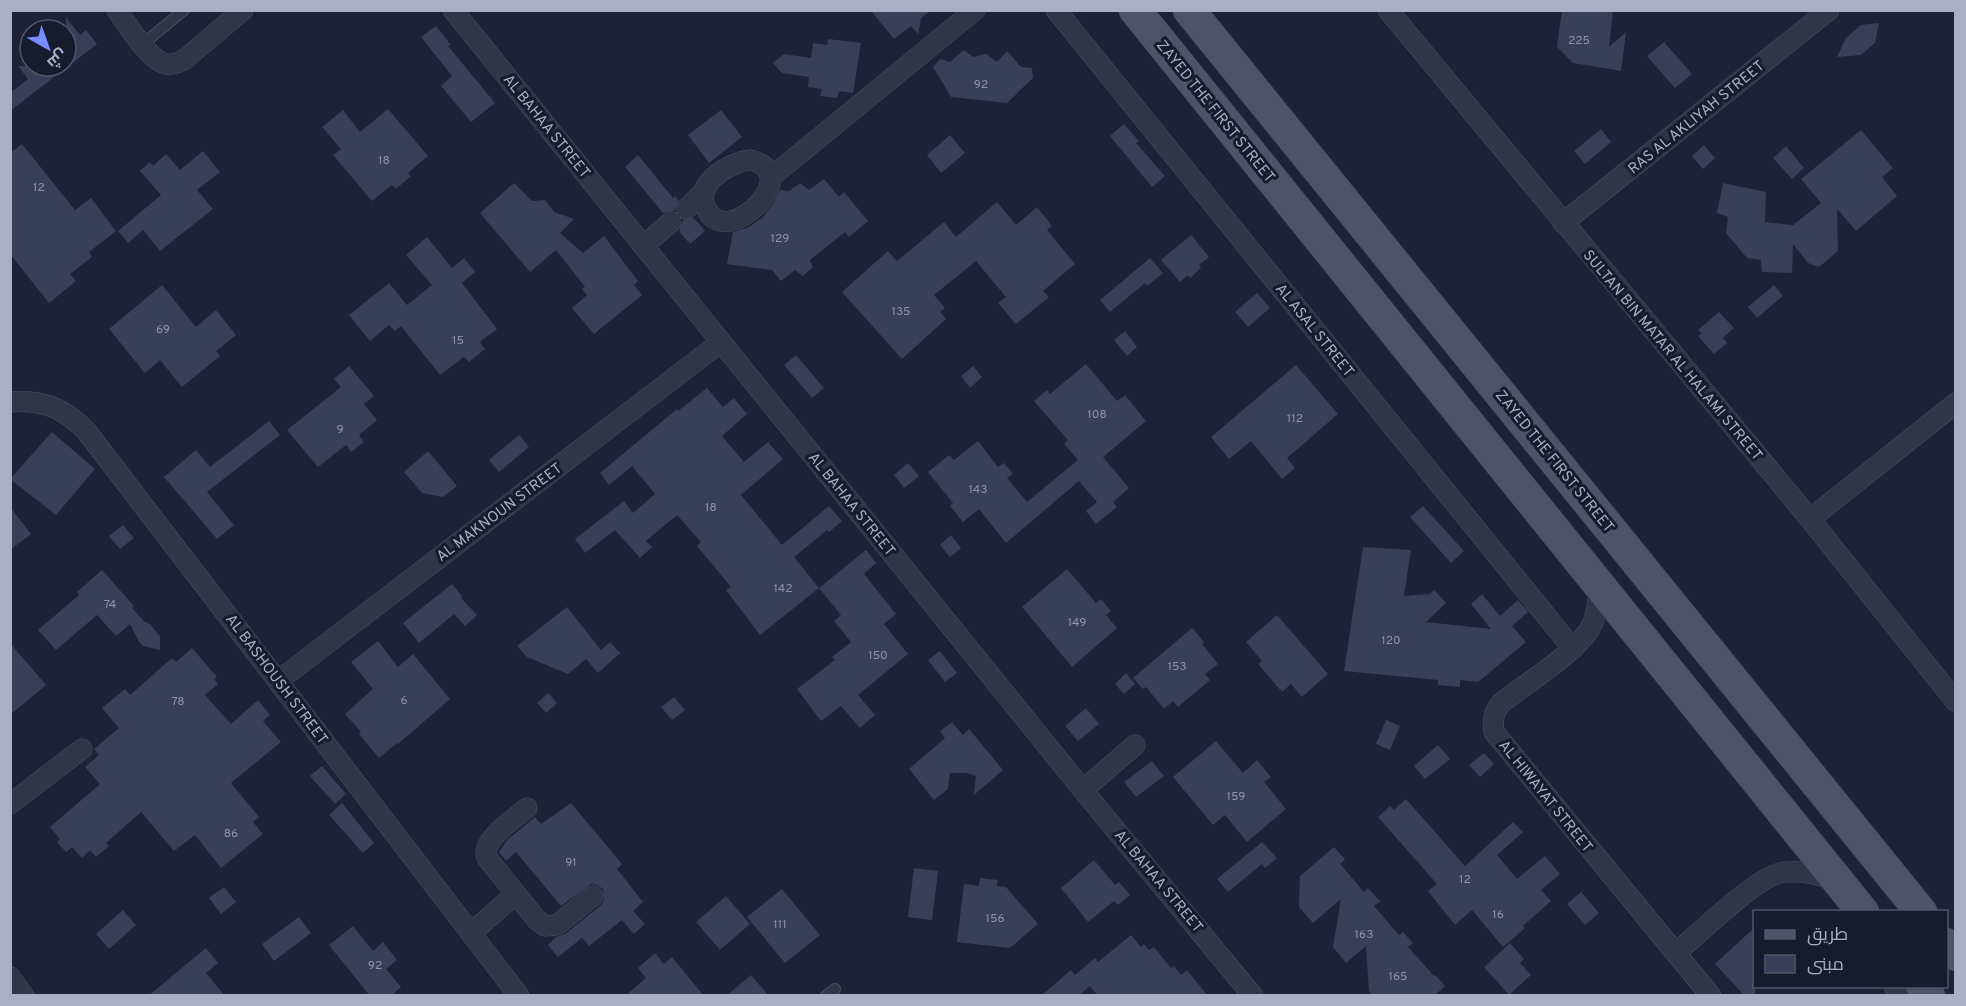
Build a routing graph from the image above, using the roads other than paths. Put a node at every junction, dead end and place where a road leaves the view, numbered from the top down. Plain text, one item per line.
1 (117, 10) edge
2 (184, 10) edge
3 (243, 10) edge
4 (453, 10) edge
5 (975, 10) edge
6 (1056, 10) edge
7 (1135, 10) edge
8 (1189, 10) edge
9 (1205, 10) edge
10 (1388, 10) edge
11 (1829, 10) edge
12 (143, 44) junction
13 (1233, 65) junction
14 (770, 178) junction
15 (704, 192) junction
16 (1563, 223) junction
17 (644, 246) junction
18 (722, 342) junction
19 (10, 402) edge
20 (1956, 403) edge
21 (1810, 519) junction
22 (1599, 585) junction
23 (1573, 649) junction
24 (278, 681) junction
25 (1956, 702) edge
26 (1135, 745) dead end
27 (82, 749) dead end
28 (1083, 790) junction
29 (10, 804) edge
30 (527, 808) dead end
31 (1838, 881) junction
32 (516, 894) junction
33 (593, 896) dead end
34 (1861, 910) edge
35 (1919, 910) edge
36 (471, 933) junction
37 (1676, 952) junction
38 (10, 977) edge
39 (24, 996) edge
40 (519, 996) edge
41 (1254, 996) edge
42 (1711, 996) edge

1 - 12 street
2 - 12 lane
3 - 12 street
4 - 17 street, AL BAHAA STREET
5 - 14 street
6 - 23 street, AL ASAL STREET
7 - 22 main road, ZAYED THE FIRST STREET
8 - 13 main road, ZAYED THE FIRST STREET
9 - 13 street
10 - 16 street, SULTAN BIN MATAR AL HALAMI STREET
11 - 16 street, RAS AL AKLIYAH STREET
13 - 35 main road, ZAYED THE FIRST STREET
14 - 15 street
14 - 15 street
15 - 17 street
16 - 21 street, SULTAN BIN MATAR AL HALAMI STREET
17 - 18 street, AL BAHAA STREET
18 - 24 street, AL MAKNOUN STREET
18 - 28 street, AL BAHAA STREET
19 - 24 street, AL BASHOUSH STREET
20 - 21 street
21 - 25 street, SULTAN BIN MATAR AL HALAMI STREET
22 - 23 street, AL HIWAYAT STREET
22 - 31 main road, ZAYED THE FIRST STREET
23 - 37 street, AL HIWAYAT STREET
24 - 36 street, AL BASHOUSH STREET
26 - 28 street
27 - 29 street
28 - 41 street, AL BAHAA STREET
30 - 32 street
31 - 34 main road, ZAYED THE FIRST STREET
31 - 37 street
32 - 33 street
32 - 36 street
36 - 40 street, AL BASHOUSH STREET
37 - 42 street, AL HIWAYAT STREET
38 - 39 street

